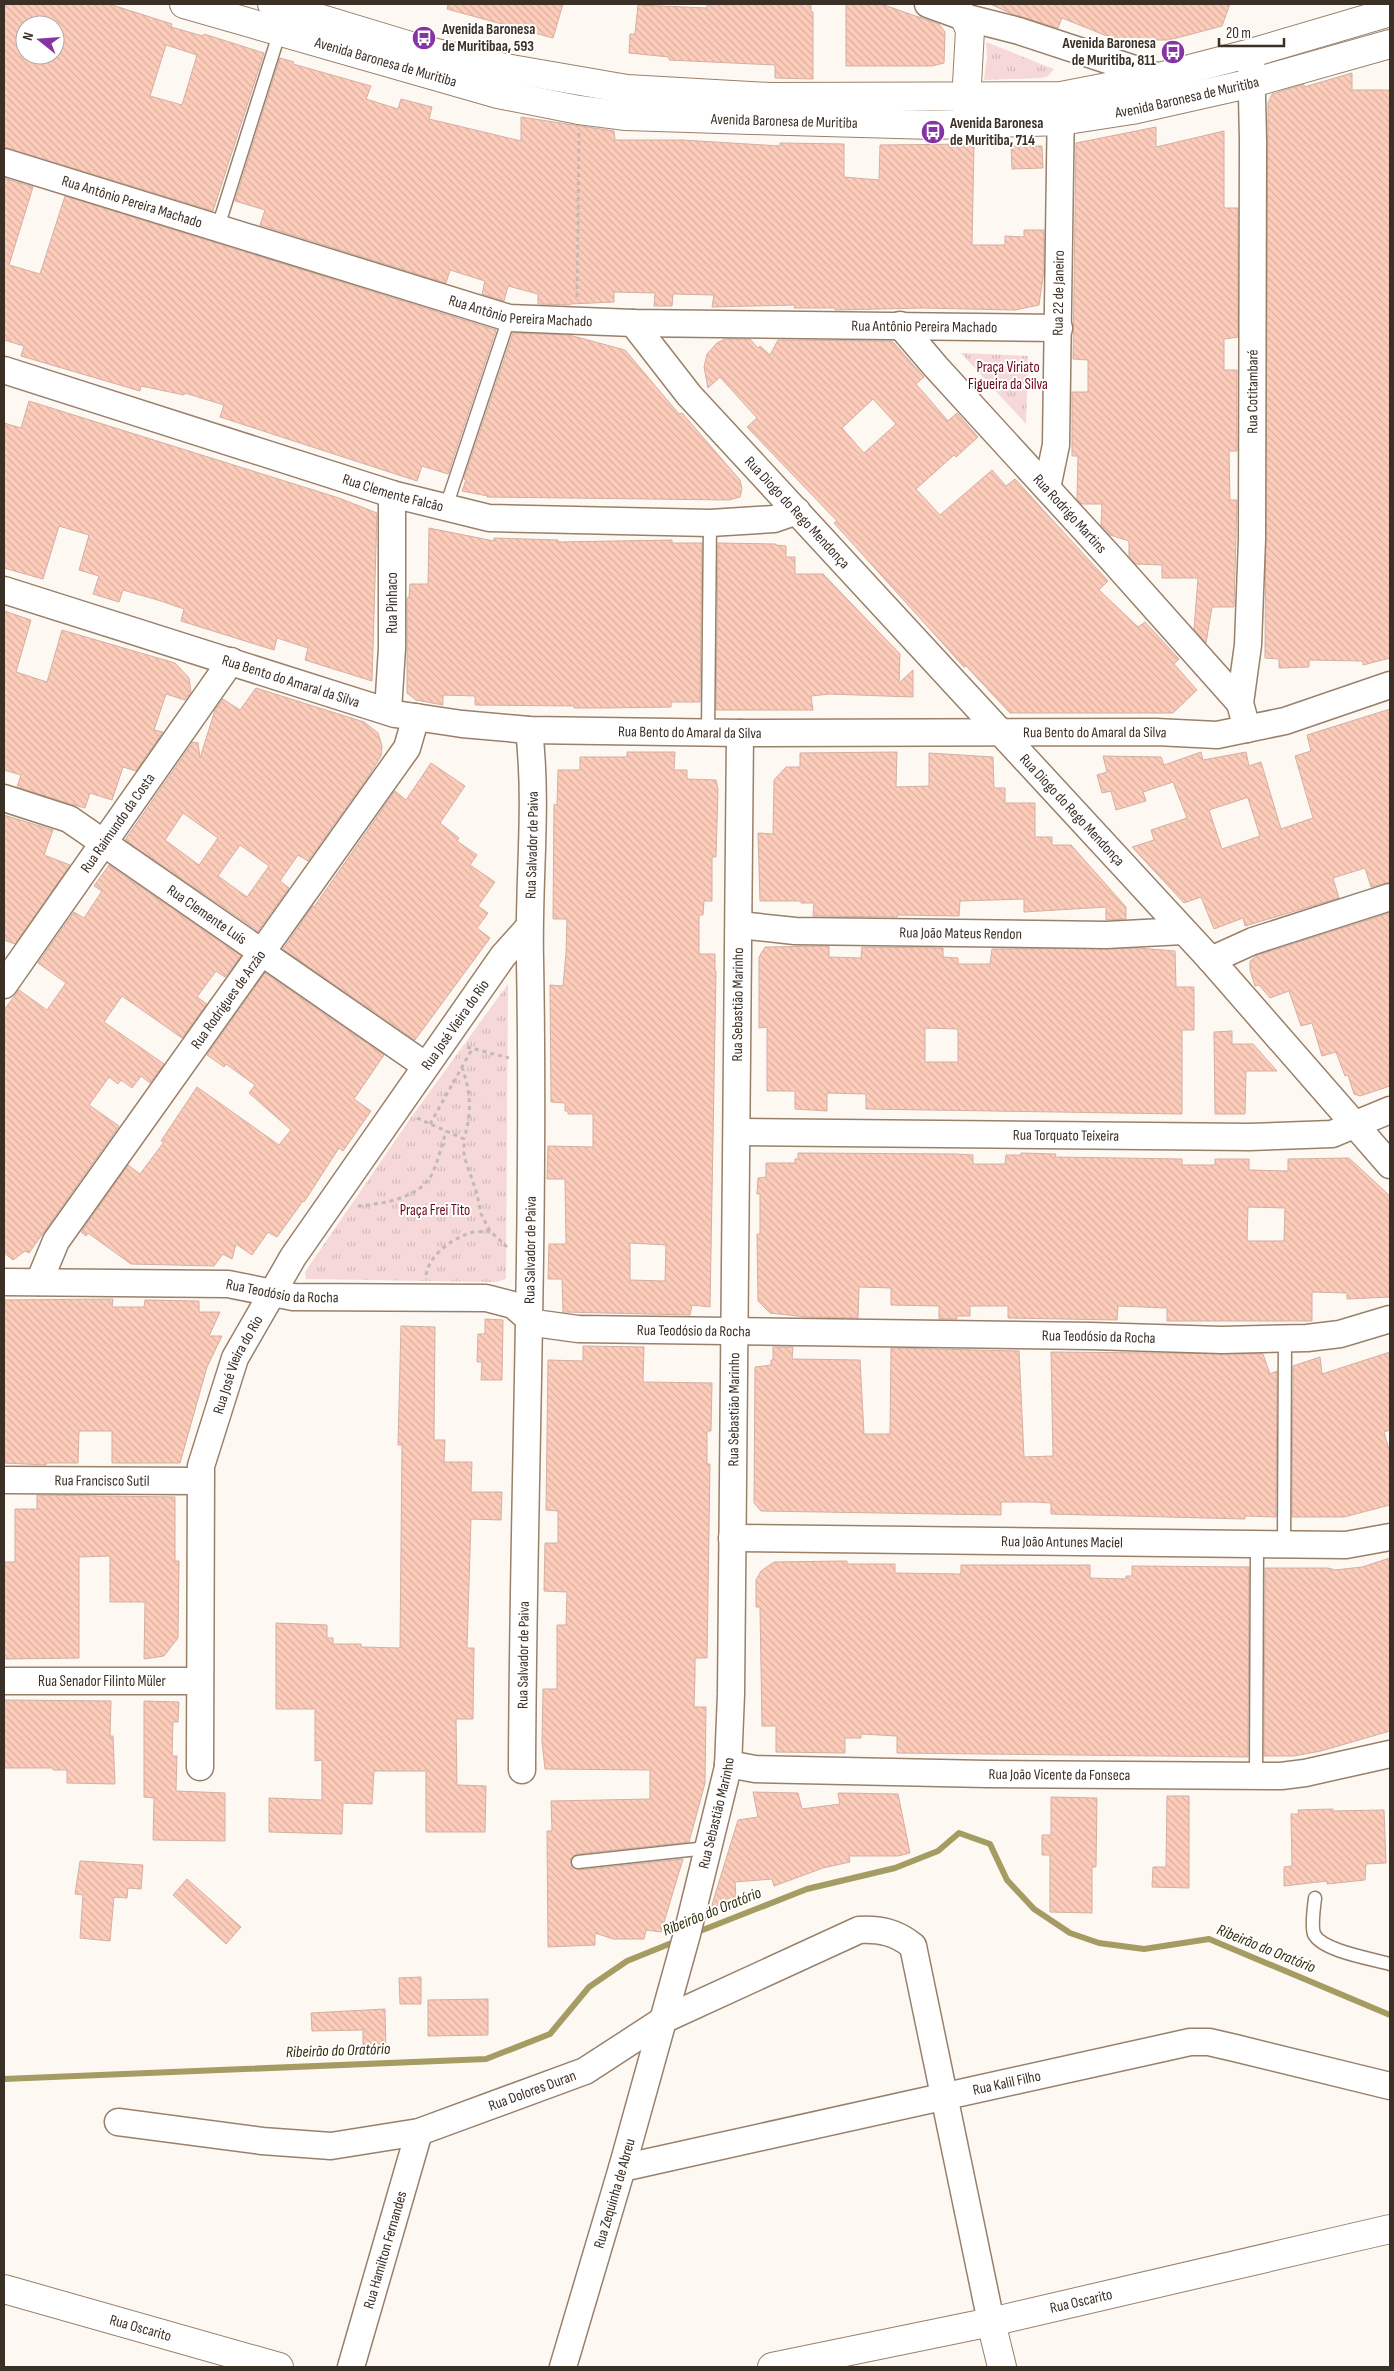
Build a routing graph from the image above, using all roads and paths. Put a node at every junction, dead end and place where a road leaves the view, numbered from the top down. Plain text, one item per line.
1 (184, 4) edge
2 (272, 4) edge
3 (928, 4) edge
4 (1390, 12) edge
5 (964, 17) junction
6 (280, 31) junction
7 (1390, 44) edge
8 (1251, 53) junction
9 (1159, 76) junction
10 (1252, 83) junction
11 (968, 97) junction
12 (1061, 109) junction
13 (579, 110) junction
14 (969, 124) junction
15 (4, 162) edge
16 (218, 226) junction
17 (509, 318) junction
18 (576, 321) junction
19 (633, 323) junction
20 (900, 325) junction
21 (1059, 328) junction
22 (4, 370) edge
23 (1047, 488) junction
24 (392, 494) junction
25 (446, 508) junction
26 (797, 512) junction
27 (710, 523) junction
28 (4, 590) edge
29 (231, 661) junction
30 (1390, 685) edge
31 (1240, 703) junction
32 (388, 711) junction
33 (416, 717) junction
34 (1247, 729) junction
35 (529, 730) junction
36 (708, 733) junction
37 (740, 733) junction
38 (1002, 733) junction
39 (4, 798) edge
40 (102, 844) junction
41 (1390, 897) edge
42 (739, 925) junction
43 (529, 927) junction
44 (1183, 931) junction
45 (260, 952) junction
46 (1211, 960) junction
47 (4, 985) edge
48 (442, 1043) junction
49 (472, 1049) junction
50 (426, 1066) junction
51 (462, 1067) junction
52 (532, 1067) junction
53 (396, 1108) junction
54 (1390, 1110) edge
55 (430, 1124) junction
56 (1354, 1125) junction
57 (446, 1131) junction
58 (737, 1132) junction
59 (464, 1139) junction
60 (1390, 1165) edge
61 (326, 1208) junction
62 (490, 1231) junction
63 (529, 1256) junction
64 (4, 1282) edge
65 (39, 1282) junction
66 (272, 1292) junction
67 (431, 1298) junction
68 (529, 1318) junction
69 (1390, 1319) edge
70 (735, 1331) junction
71 (1285, 1339) junction
72 (4, 1480) edge
73 (200, 1481) junction
74 (1390, 1537) edge
75 (732, 1538) junction
76 (1257, 1545) junction
77 (1284, 1545) junction
78 (4, 1681) edge
79 (199, 1682) junction
80 (1390, 1754) edge
81 (728, 1764) junction
82 (200, 1767) dead end
83 (522, 1770) dead end
84 (1256, 1776) junction
85 (708, 1848) junction
86 (578, 1862) dead end
87 (1314, 1898) dead end
88 (1390, 1964) edge
89 (665, 2019) junction
90 (1390, 2086) edge
91 (946, 2096) junction
92 (118, 2122) dead end
93 (419, 2132) junction
94 (622, 2168) junction
95 (1390, 2229) edge
96 (4, 2289) edge
97 (991, 2322) junction
98 (271, 2366) edge
99 (351, 2367) edge
100 (563, 2367) edge
101 (772, 2367) edge
102 (1002, 2367) edge

1 - 6 main road, Avenida Baronesa de Muritiba
2 - 11 main road, Avenida Baronesa de Muritiba
3 - 5 street
4 - 8 main road, Avenida Baronesa de Muritiba
5 - 9 street
5 - 11 main road
6 - 13 main road, Avenida Baronesa de Muritiba
6 - 16 lane
7 - 10 main road, Avenida Baronesa de Muritiba
8 - 9 main road, Avenida Baronesa de Muritiba
8 - 10 street, Rua Cotitambaré
9 - 12 main road, Avenida Baronesa de Muritiba
10 - 12 main road, Avenida Baronesa de Muritiba
10 - 31 street, Rua Cotitambaré
11 - 12 main road, Avenida Baronesa de Muritiba
11 - 14 main road
12 - 14 main road, Avenida Baronesa de Muritiba
12 - 21 street, Rua 22 de Janeiro
13 - 14 main road, Avenida Baronesa de Muritiba
13 - 18 path
15 - 16 street, Rua Antônio Pereira Machado
16 - 17 street, Rua Antônio Pereira Machado
17 - 18 street, Rua Antônio Pereira Machado
17 - 25 lane
18 - 19 street, Rua Antônio Pereira Machado
19 - 20 street, Rua Antônio Pereira Machado
19 - 26 street, Rua Diogo do Rego Mendonça
20 - 21 street, Rua Antônio Pereira Machado
20 - 23 street, Rua Rodrigo Martins
21 - 23 street, Rua 22 de Janeiro
22 - 24 street, Rua Clemente Falcão
23 - 31 street, Rua Rodrigo Martins
24 - 25 street, Rua Clemente Falcão
24 - 32 street, Rua Pinhaco
25 - 27 street, Rua Clemente Falcão
26 - 27 street, Rua Clemente Falcão
26 - 38 street, Rua Diogo do Rego Mendonça
27 - 36 lane
28 - 29 street, Rua Bento do Amaral da Silva
29 - 32 street, Rua Bento do Amaral da Silva
29 - 40 street, Rua Raimundo da Costa
30 - 34 street, Rua Bento do Amaral da Silva
31 - 34 street, Rua Cotitambaré
32 - 33 street, Rua Bento do Amaral da Silva
33 - 35 street, Rua Bento do Amaral da Silva
33 - 45 street, Rua Rodrigues de Arzão
34 - 38 street, Rua Bento do Amaral da Silva
35 - 36 street, Rua Bento do Amaral da Silva
35 - 43 street, Rua Salvador de Paiva
36 - 37 street, Rua Bento do Amaral da Silva
37 - 38 street, Rua Bento do Amaral da Silva
37 - 42 street, Rua Sebastião Marinho
38 - 44 street, Rua Diogo do Rego Mendonça
39 - 40 street, Rua Clemente Luís
40 - 45 street, Rua Clemente Luís
40 - 47 street, Rua Raimundo da Costa
41 - 46 street
42 - 44 street, Rua João Mateus Rendon
42 - 58 street, Rua Sebastião Marinho
43 - 48 street, Rua José Vieira do Rio
43 - 52 street, Rua Salvador de Paiva
44 - 46 street, Rua Diogo do Rego Mendonça
45 - 50 street, Rua Clemente Luís
45 - 65 street, Rua Rodrigues de Arzão
46 - 56 street, Rua Diogo do Rego Mendonça
48 - 49 path
48 - 50 street, Rua José Vieira do Rio
49 - 51 path
49 - 52 path
50 - 53 street, Rua José Vieira do Rio
51 - 55 path
51 - 59 path
52 - 63 street, Rua Salvador de Paiva
53 - 55 path
53 - 61 street, Rua José Vieira do Rio
54 - 56 street, Rua Torquato Teixeira
55 - 57 path
56 - 58 street, Rua Torquato Teixeira
56 - 60 street, Rua Diogo do Rego Mendonça
57 - 59 path
57 - 61 path
58 - 70 street, Rua Sebastião Marinho
59 - 62 path
61 - 66 street, Rua José Vieira do Rio
62 - 63 path
62 - 67 path
63 - 68 street, Rua Salvador de Paiva
64 - 65 street, Rua Teodósio da Rocha
65 - 66 street, Rua Teodósio da Rocha
66 - 67 street, Rua Teodósio da Rocha
66 - 73 street, Rua José Vieira do Rio
67 - 68 street, Rua Teodósio da Rocha
68 - 70 street, Rua Teodósio da Rocha
68 - 83 street, Rua Salvador de Paiva
69 - 71 street, Rua Teodósio da Rocha
70 - 71 street, Rua Teodósio da Rocha
70 - 75 street, Rua Sebastião Marinho
71 - 77 lane
72 - 73 street, Rua Francisco Sutil
73 - 79 street, Rua José Vieira do Rio
74 - 77 street, Rua João Antunes Maciel
75 - 76 street, Rua João Antunes Maciel
75 - 81 street, Rua Sebastião Marinho
76 - 77 street, Rua João Antunes Maciel
76 - 84 lane
78 - 79 street, Rua Senador Filinto Müler
79 - 82 street, Rua José Vieira do Rio
80 - 84 street, Rua João Vicente da Fonseca
81 - 84 street, Rua João Vicente da Fonseca
81 - 85 street, Rua Sebastião Marinho
85 - 86 lane
85 - 89 street, Rua Sebastião Marinho
87 - 88 lane
89 - 91 street, Rua Dolores Duran
89 - 93 street, Rua Dolores Duran
89 - 94 street, Rua Zequinha de Abreu
90 - 91 street, Rua Kalil Filho
91 - 94 street, Rua Kalil Filho
91 - 97 street
92 - 93 street, Rua Dolores Duran
93 - 99 street, Rua Hamilton Fernandes
94 - 100 street, Rua Zequinha de Abreu
95 - 97 main road, Rua Oscarito
96 - 98 main road, Rua Oscarito
97 - 101 main road, Rua Oscarito
97 - 102 main road

